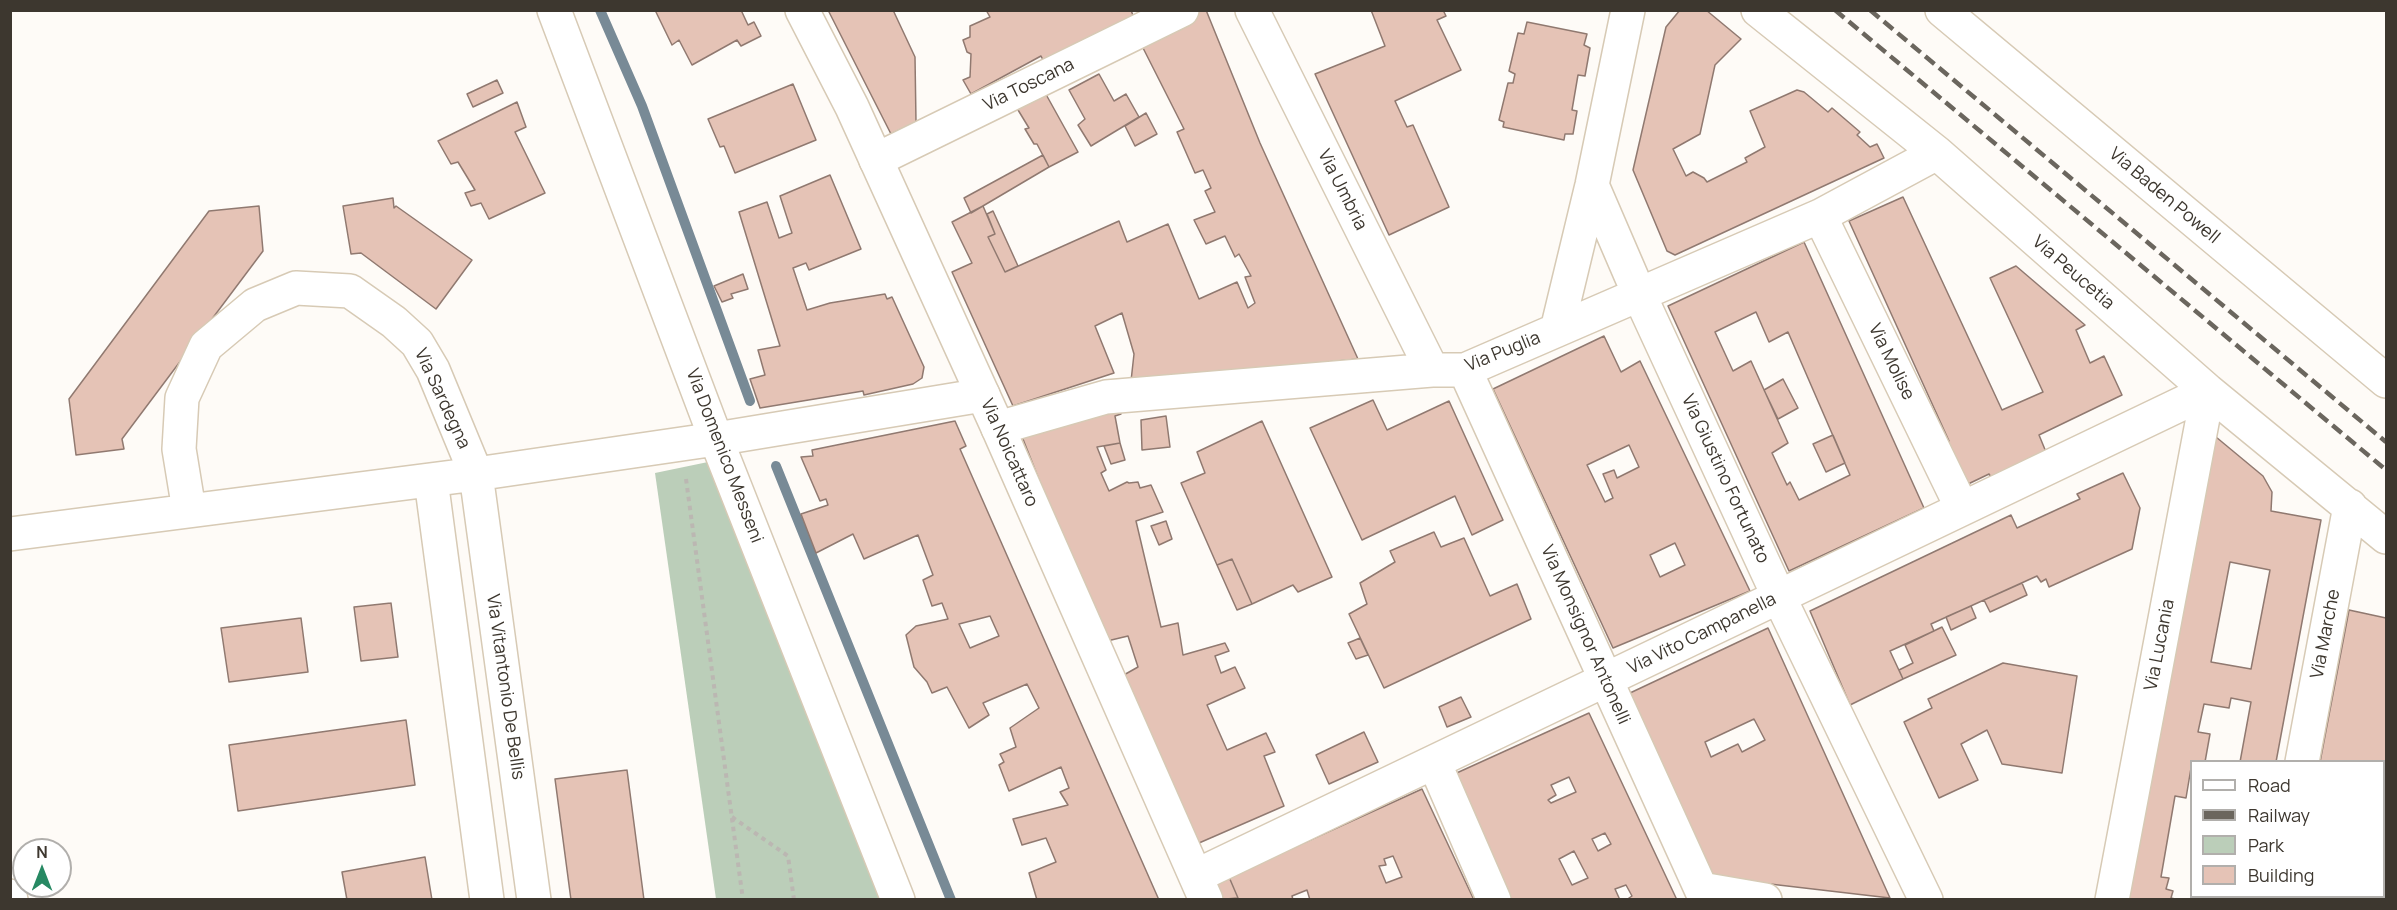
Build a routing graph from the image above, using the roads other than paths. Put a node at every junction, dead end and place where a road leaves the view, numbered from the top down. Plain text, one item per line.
1 (554, 10) edge
2 (802, 10) edge
3 (1182, 10) edge
4 (1252, 10) edge
5 (1628, 10) edge
6 (1758, 10) edge
7 (1942, 10) edge
8 (1937, 153) junction
9 (876, 160) junction
10 (1592, 185) junction
11 (1820, 216) junction
12 (1639, 294) junction
13 (1557, 330) junction
14 (1432, 370) junction
15 (1465, 370) junction
16 (2386, 381) edge
17 (2208, 391) junction
18 (983, 395) junction
19 (998, 428) junction
20 (722, 453) junction
21 (476, 474) junction
22 (431, 480) junction
23 (2350, 506) junction
24 (1962, 508) junction
25 (189, 510) junction
26 (10, 534) edge
27 (2386, 537) edge
28 (1779, 597) junction
29 (1605, 680) junction
30 (2302, 760) edge
31 (1434, 762) junction
32 (1201, 888) edge
33 (1703, 894) edge
34 (487, 900) edge
35 (534, 900) edge
36 (898, 900) edge
37 (1494, 900) edge
38 (1765, 900) edge
39 (1926, 900) edge
40 (2112, 900) edge

1 - 20 street, Via Domenico Messeni
2 - 9 street, Via Noicattaro
3 - 9 street, Via Toscana
4 - 14 street, Via Umbria
5 - 10 street
6 - 8 street, Via Peucetia
7 - 16 street, Via Baden Powell
8 - 11 street, Via Puglia
8 - 17 street, Via Peucetia
9 - 18 street, Via Noicattaro
10 - 12 street, Via Giustino Fortunato
10 - 13 street
11 - 12 street, Via Puglia
11 - 24 street, Via Molise
12 - 13 street, Via Puglia
12 - 28 street, Via Giustino Fortunato
13 - 15 street, Via Puglia
14 - 15 street, Via Puglia
14 - 19 street, Via Puglia
15 - 29 street, Via Monsignor Antonelli
17 - 23 street, Via Peucetia
17 - 24 street, Via Vito Campanella
17 - 40 street, Via Lucania
18 - 19 street, Via Noicattaro
18 - 20 street, Via Sardegna
19 - 32 street, Via Noicattaro
20 - 21 street, Via Sardegna
20 - 36 street, Via Domenico Messeni
21 - 22 street, Via Sardegna
21 - 25 street, Via Sardegna
21 - 35 street, Via Vitantonio De Bellis
22 - 25 street, Via Sardegna
22 - 34 street
23 - 27 street, Via Peucetia
23 - 30 street, Via Marche
24 - 28 street, Via Vito Campanella
25 - 26 street, Via Sardegna
28 - 29 street, Via Vito Campanella
28 - 39 street, Via Giustino Fortunato
29 - 31 street, Via Vito Campanella
29 - 33 street, Via Monsignor Antonelli
31 - 32 street, Via Vito Campanella
31 - 37 street
33 - 38 street

